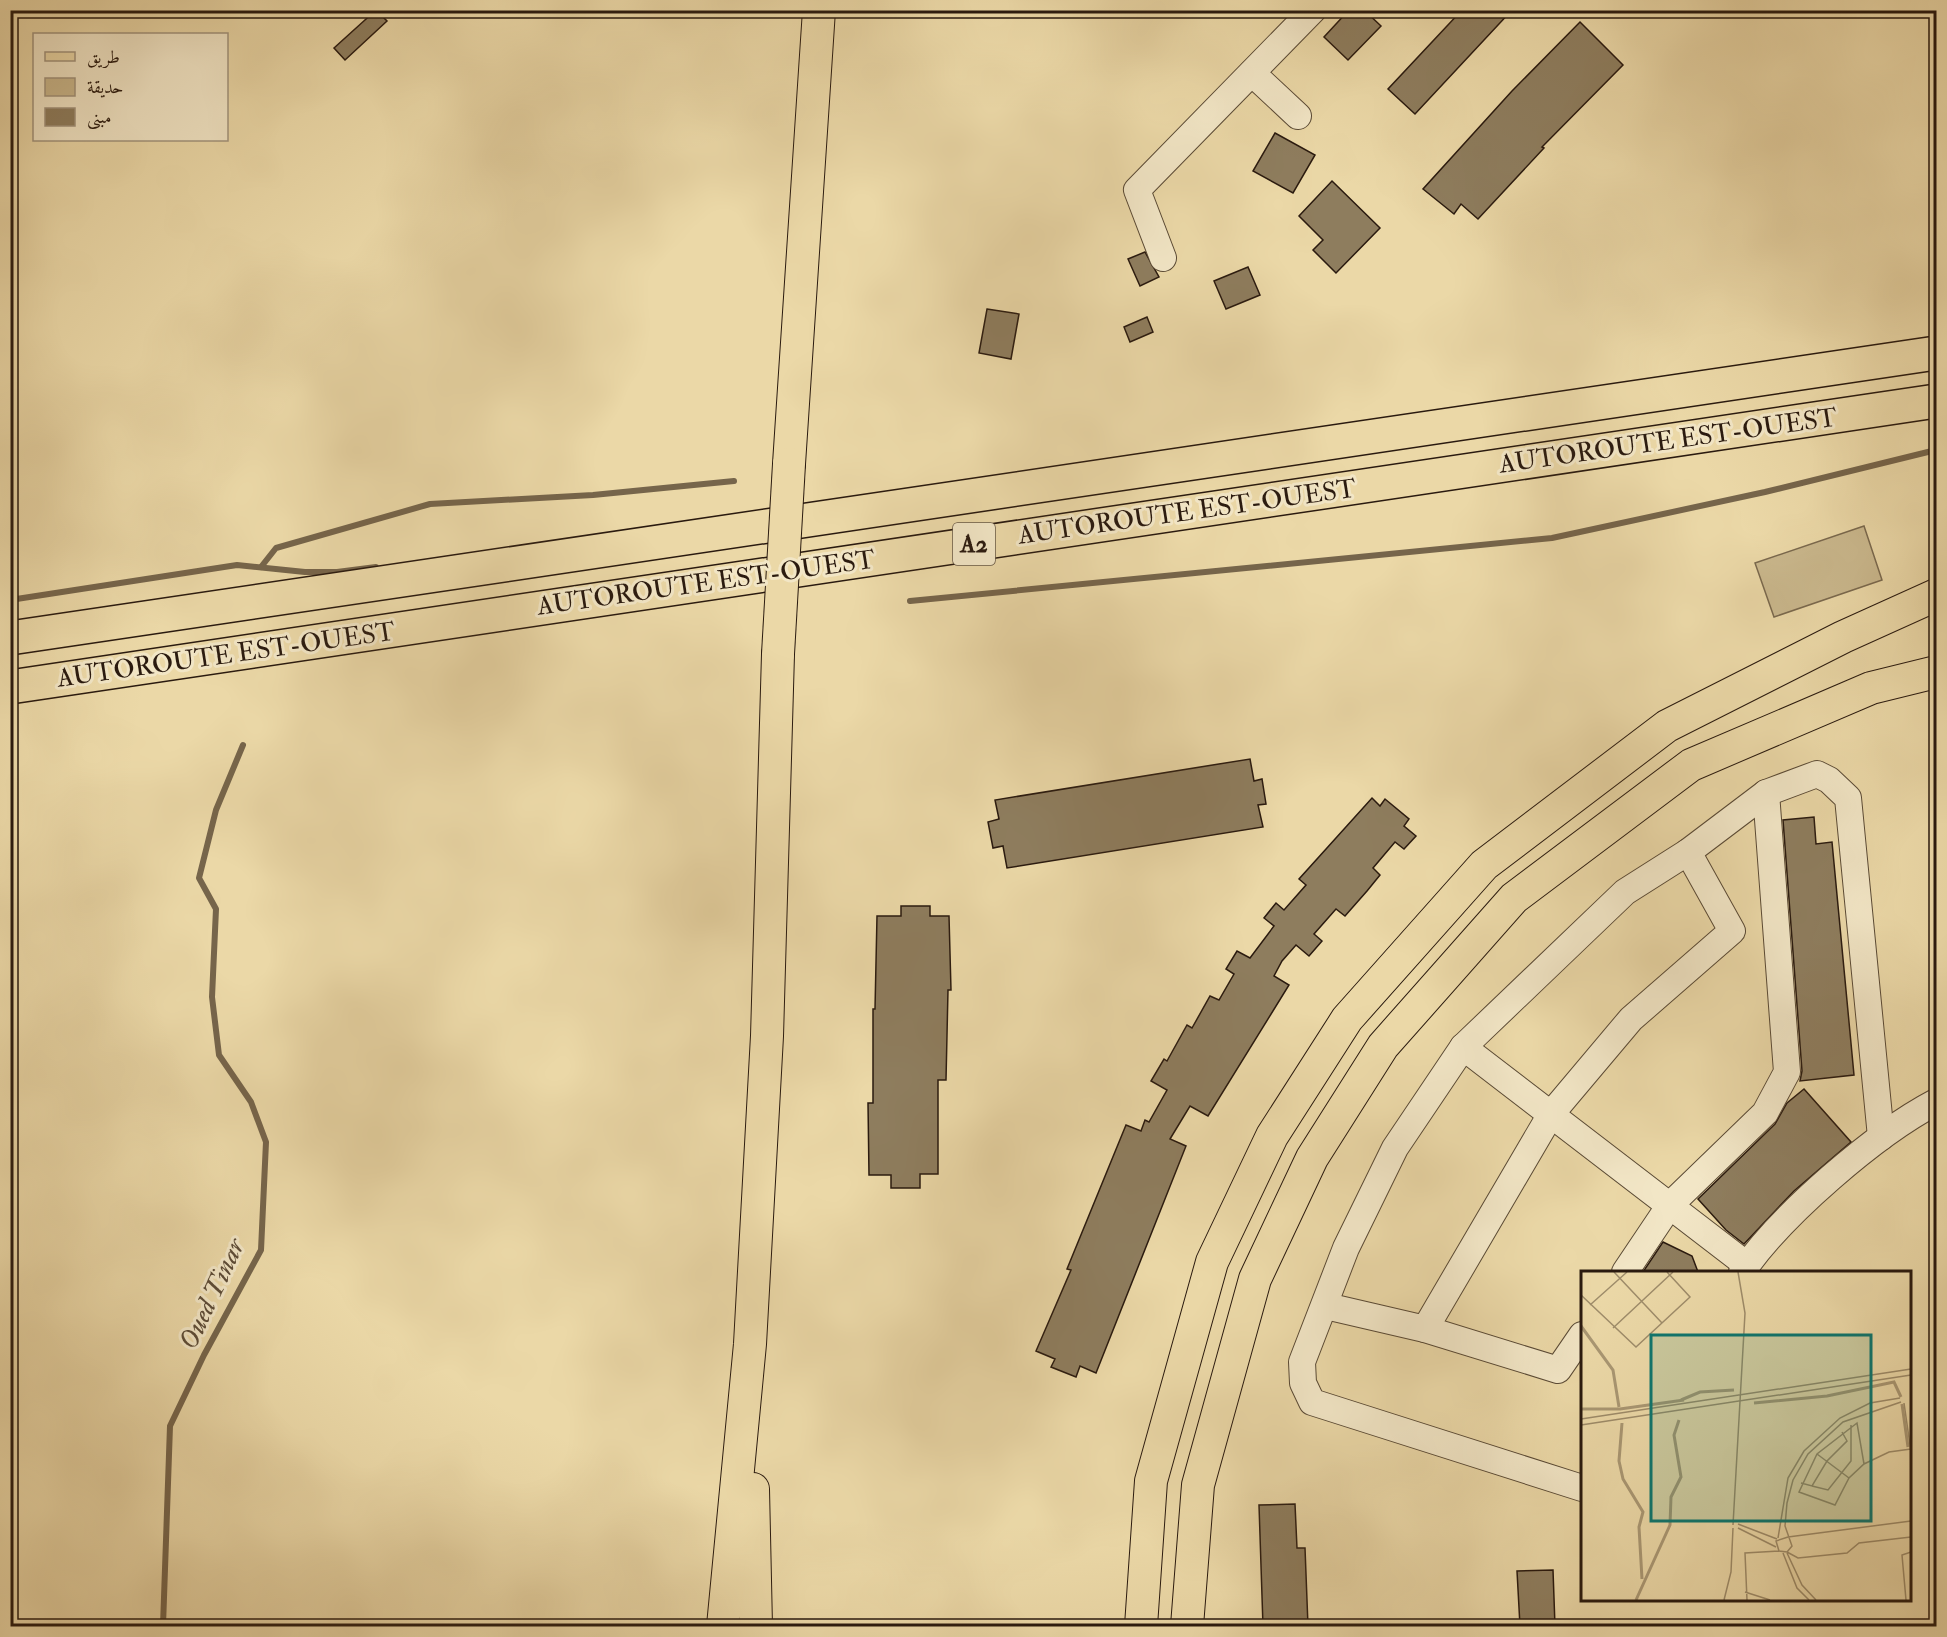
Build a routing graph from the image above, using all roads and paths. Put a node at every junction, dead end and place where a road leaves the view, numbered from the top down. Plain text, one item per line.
1 (819, 10) edge
2 (1313, 10) edge
3 (1252, 73) junction
4 (1298, 116) dead end
5 (1163, 258) dead end
6 (1936, 353) edge
7 (1936, 401) edge
8 (1936, 596) edge
9 (10, 638) edge
10 (1936, 672) edge
11 (10, 687) edge
12 (1766, 793) junction
13 (1688, 852) junction
14 (1463, 1047) junction
15 (1936, 1102) edge
16 (1551, 1114) junction
17 (1881, 1137) junction
18 (1670, 1206) junction
19 (1744, 1269) edge
20 (1626, 1271) edge
21 (1326, 1306) junction
22 (1425, 1329) junction
23 (1581, 1336) edge
24 (750, 1344) junction
25 (1581, 1488) edge
26 (756, 1596) junction
27 (723, 1626) edge
28 (756, 1626) edge
29 (767, 1626) edge
30 (1141, 1626) edge
31 (1187, 1626) edge

1 - 24 main road, bridge
2 - 3 street
3 - 4 street
3 - 5 street
6 - 9 highway, AUTOROUTE EST-OUEST / A2
7 - 11 highway, AUTOROUTE EST-OUEST / A2
8 - 30 main road
10 - 31 main road
12 - 13 street
12 - 17 street
12 - 18 street
13 - 14 street
13 - 16 street
14 - 16 street
14 - 21 street
15 - 17 street
16 - 18 street
16 - 22 street
17 - 19 street
18 - 19 street
18 - 20 street
21 - 22 street
21 - 25 street
22 - 23 street
24 - 26 main road
24 - 27 main road
26 - 28 main road
26 - 29 main road

